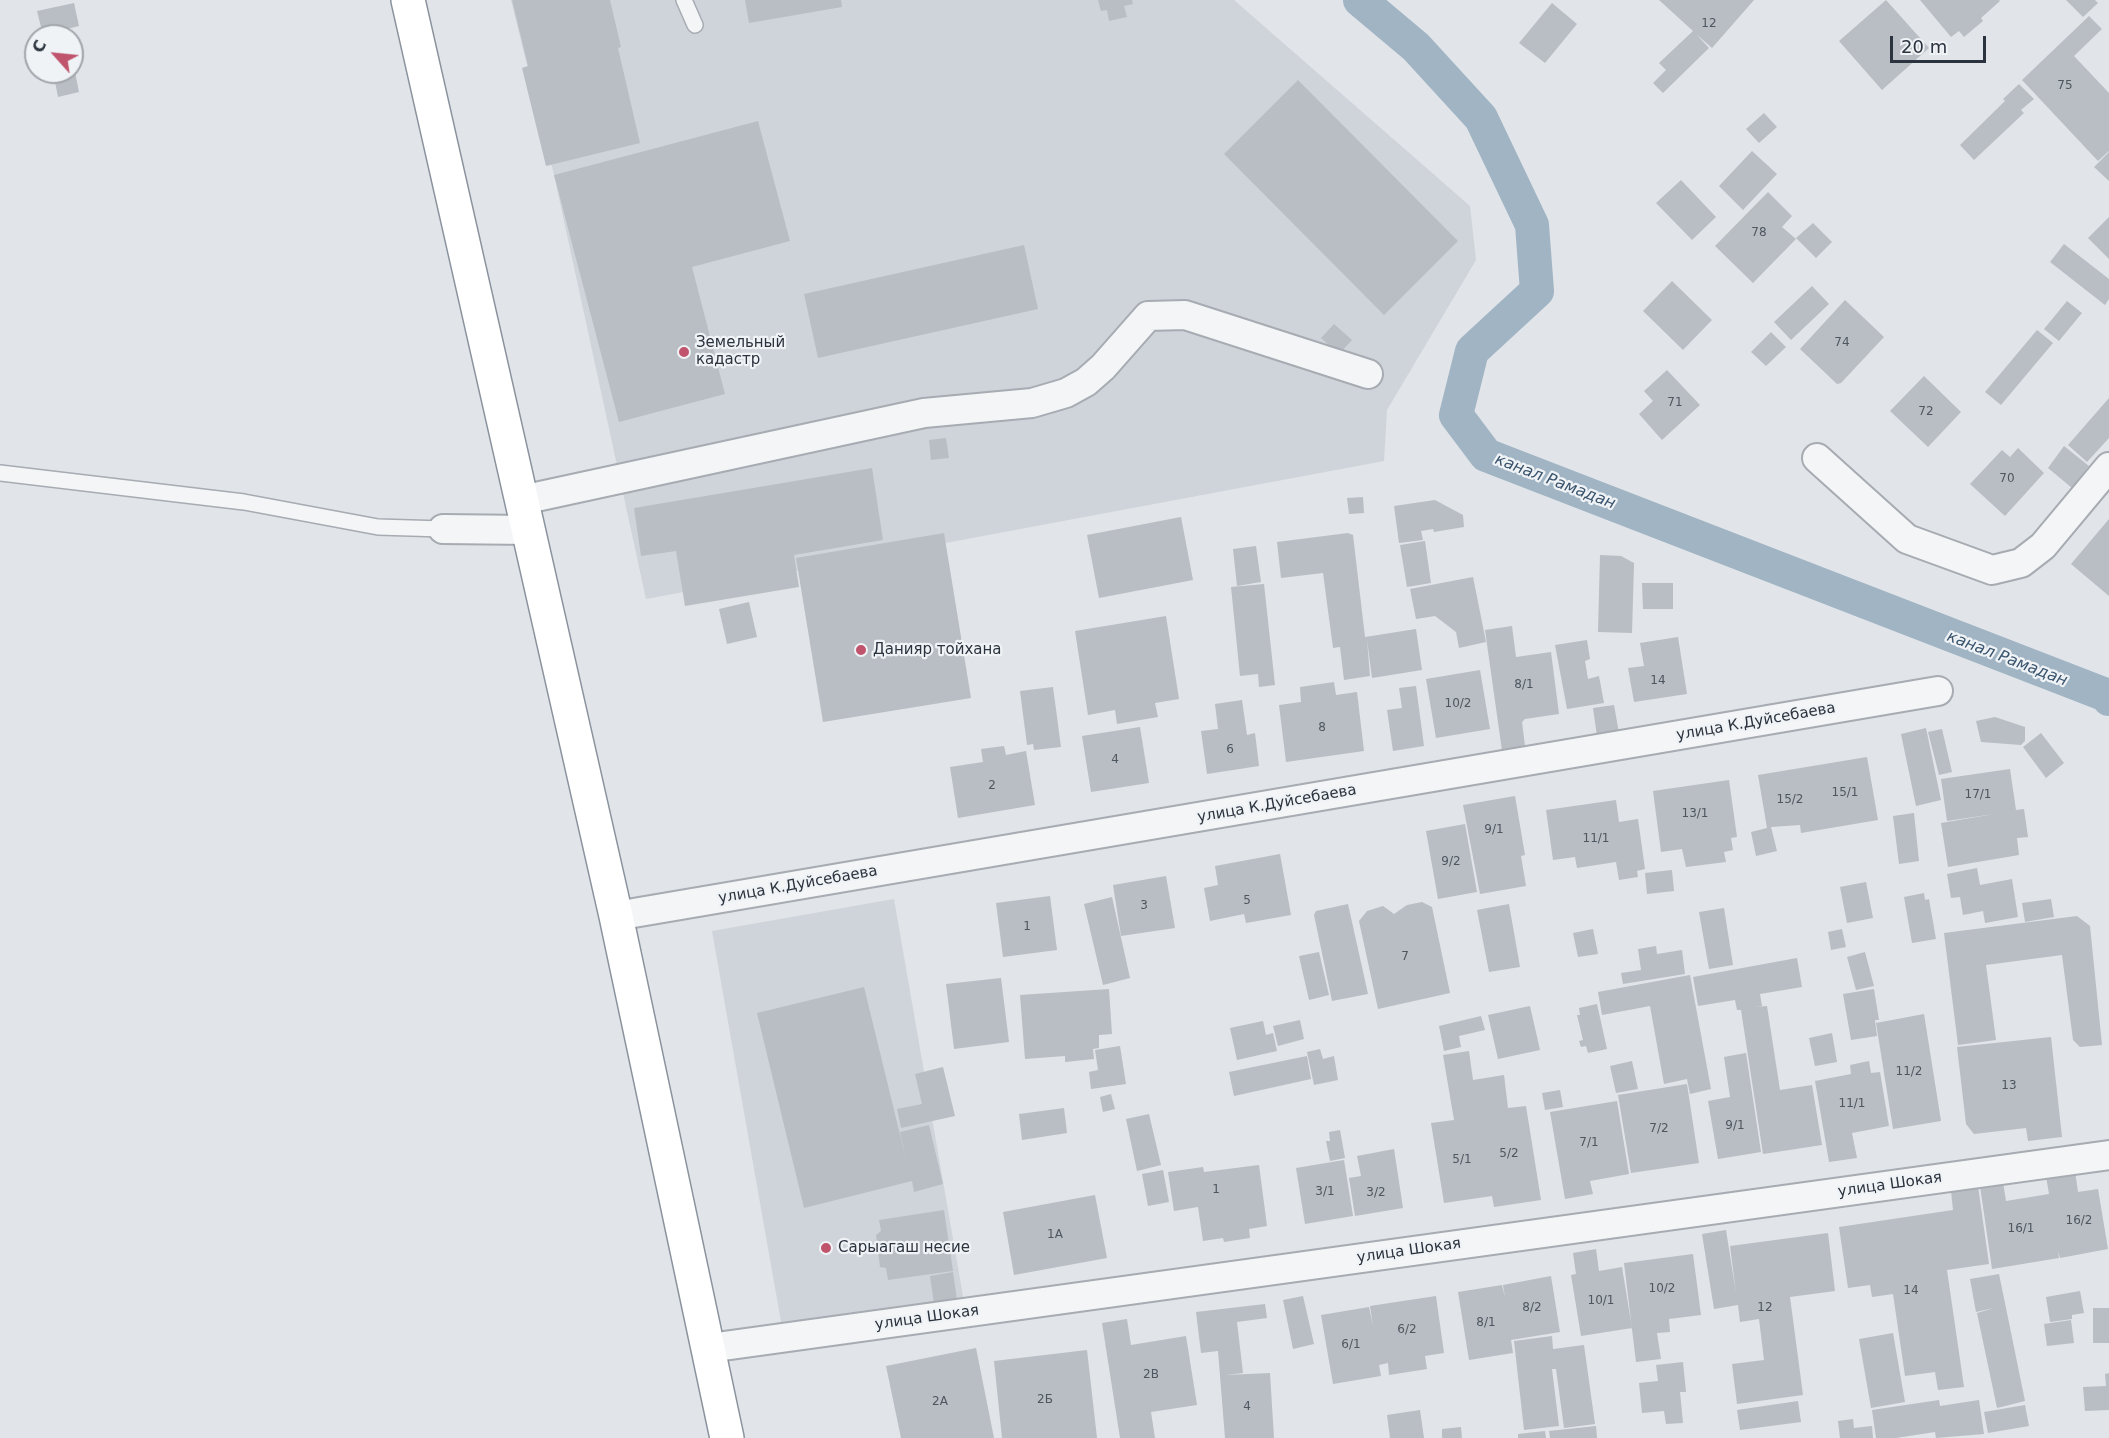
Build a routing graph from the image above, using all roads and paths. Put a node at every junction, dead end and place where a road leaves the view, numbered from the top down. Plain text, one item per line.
1 (408, 0) edge
2 (684, 0) edge
3 (695, 25) dead end
4 (1368, 374) dead end
5 (1817, 458) dead end
6 (2109, 467) edge
7 (0, 473) edge
8 (526, 515) junction
9 (442, 530) joint
10 (1938, 691) dead end
11 (616, 916) junction
12 (2109, 1155) edge
13 (709, 1348) junction
14 (727, 1438) edge

1 - 8 highway
2 - 3 lane
4 - 8 street
5 - 6 street
7 - 9 lane
8 - 9 street
8 - 11 highway
10 - 11 street, улица К.Дуйсебаева
11 - 13 highway
12 - 13 street, улица Шокая
13 - 14 highway

